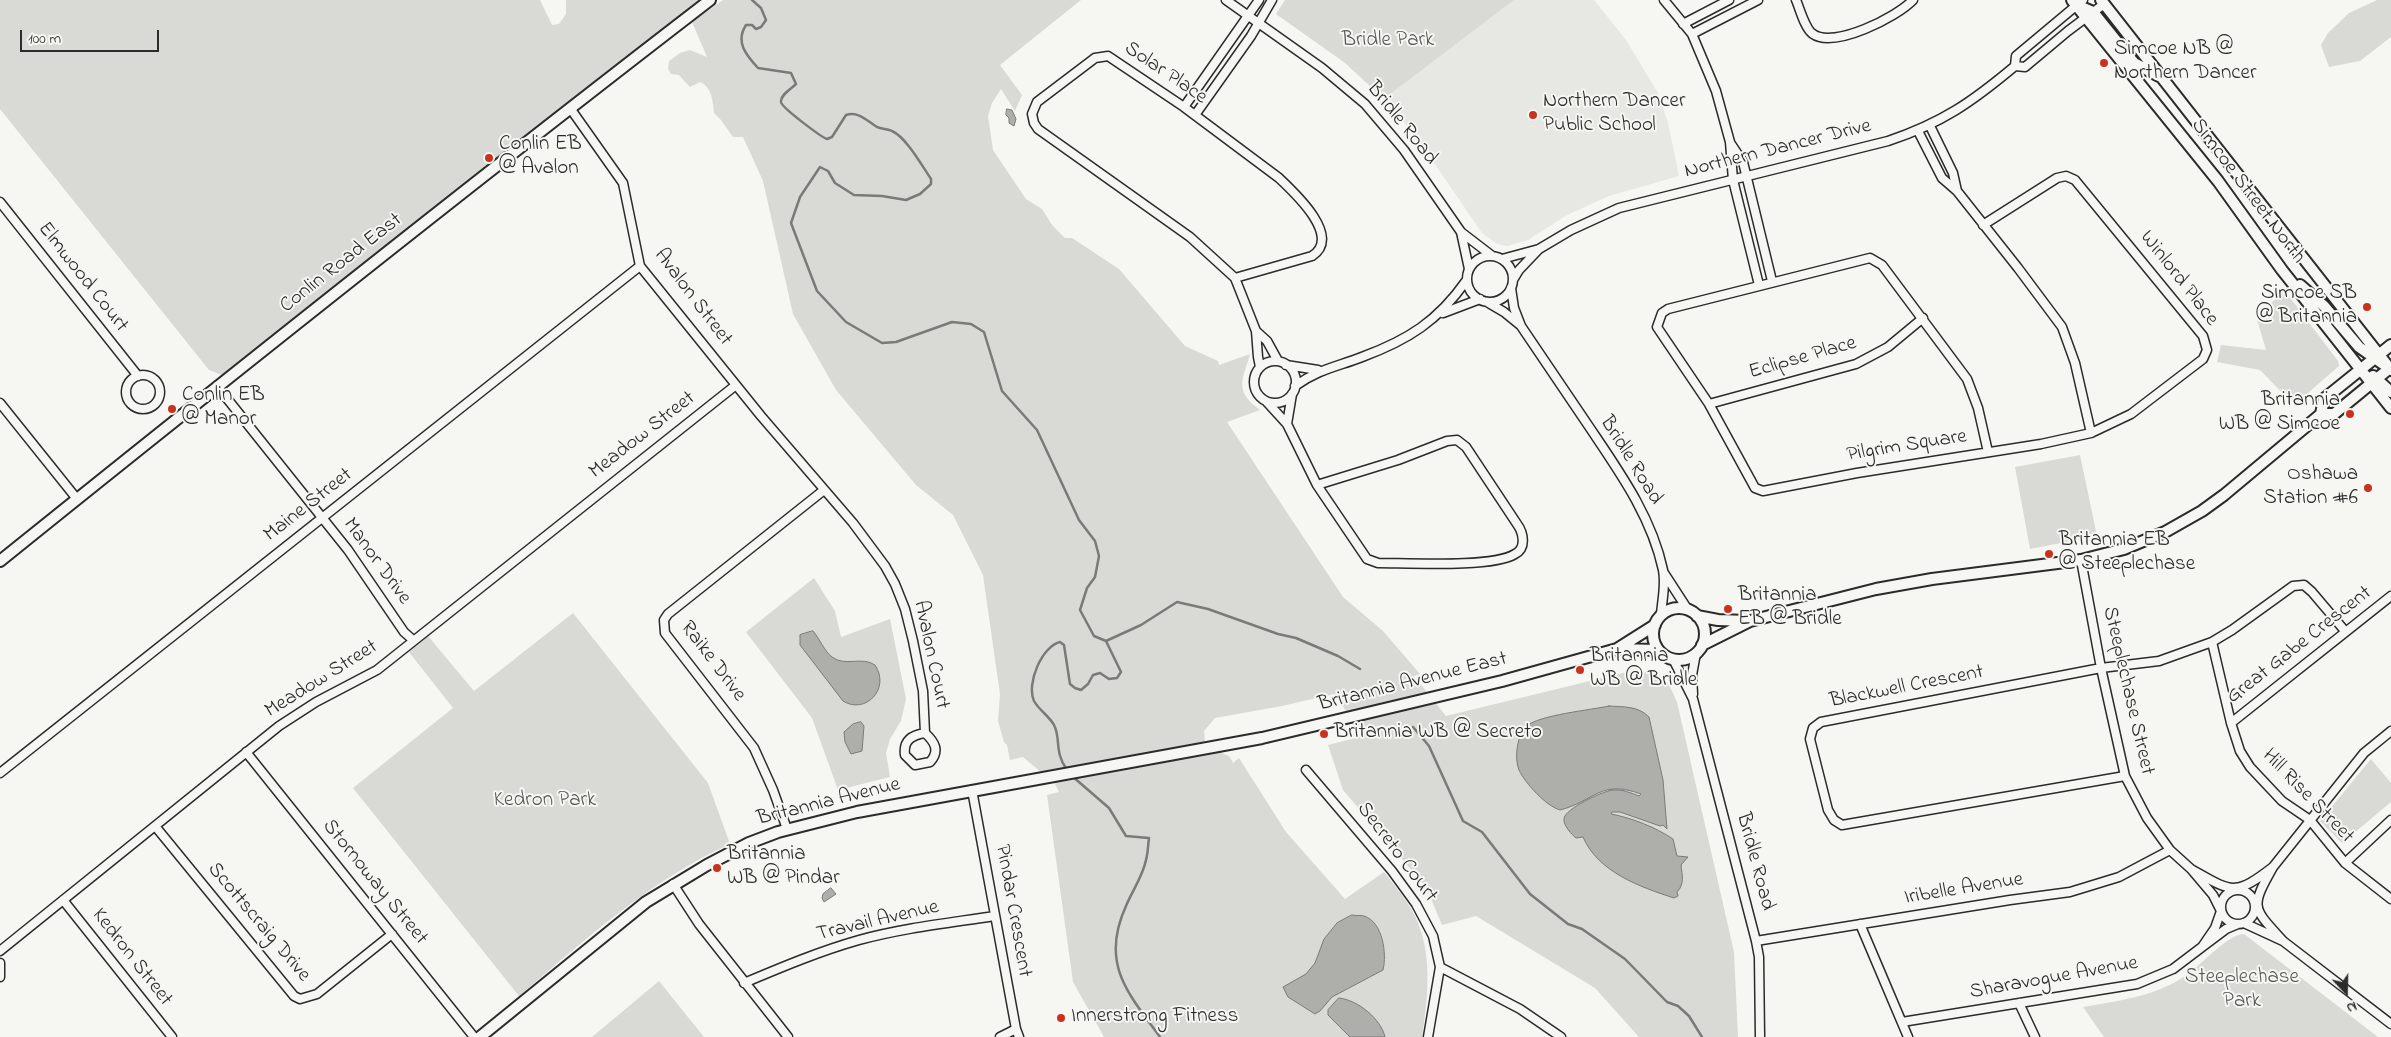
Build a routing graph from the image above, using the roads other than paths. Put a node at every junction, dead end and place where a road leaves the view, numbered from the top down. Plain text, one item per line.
1 (710, 0) edge
2 (1226, 0) edge
3 (1260, 0) edge
4 (1272, 0) edge
5 (1664, 0) edge
6 (1729, 0) edge
7 (1758, 0) edge
8 (1796, 0) edge
9 (1913, 0) edge
10 (2077, 2) edge
11 (2102, 2) edge
12 (2090, 15) junction
13 (1249, 16) junction
14 (1259, 23) junction
15 (1683, 24) junction
16 (1692, 34) junction
17 (2015, 66) junction
18 (2163, 78) junction
19 (1184, 107) junction
20 (570, 108) junction
21 (1195, 115) junction
22 (1930, 126) junction
23 (1918, 131) junction
24 (1730, 142) junction
25 (1746, 177) junction
26 (1733, 180) junction
27 (1957, 191) junction
28 (0, 202) edge
29 (1983, 224) junction
30 (1461, 232) junction
31 (1539, 249) junction
32 (1491, 255) junction
33 (1502, 259) junction
34 (640, 266) junction
35 (1469, 270) junction
36 (2282, 270) junction
37 (1234, 278) junction
38 (1466, 281) junction
39 (1772, 282) junction
40 (1512, 284) junction
41 (1759, 285) junction
42 (1484, 300) junction
43 (1439, 315) junction
44 (1923, 318) junction
45 (1521, 326) junction
46 (1256, 331) junction
47 (2391, 345) edge
48 (2376, 357) junction
49 (1278, 361) junction
50 (1286, 365) junction
51 (1260, 367) junction
52 (2360, 369) junction
53 (2391, 369) edge
54 (1320, 370) junction
55 (138, 376) junction
56 (2374, 381) junction
57 (736, 385) junction
58 (217, 386) junction
59 (1294, 390) junction
60 (2391, 392) edge
61 (1266, 401) junction
62 (0, 403) edge
63 (1709, 404) junction
64 (2391, 408) edge
65 (2321, 414) junction
66 (1287, 424) junction
67 (2091, 433) junction
68 (1988, 452) junction
69 (1318, 486) junction
70 (824, 490) junction
71 (77, 499) junction
72 (322, 518) junction
73 (2081, 560) junction
74 (0, 561) edge
75 (1663, 572) junction
76 (2391, 596) edge
77 (1693, 613) junction
78 (1661, 615) junction
79 (1750, 621) junction
80 (1655, 625) junction
81 (2345, 631) junction
82 (413, 640) junction
83 (2212, 642) junction
84 (1617, 649) junction
85 (1699, 649) junction
86 (1658, 650) junction
87 (1673, 659) junction
88 (2101, 668) junction
89 (1693, 699) junction
90 (2231, 723) junction
91 (2391, 731) edge
92 (925, 733) junction
93 (1216, 747) joint
94 (246, 752) junction
95 (1306, 770) dead end
96 (0, 773) edge
97 (2125, 776) junction
98 (972, 790) junction
99 (2310, 820) junction
100 (2391, 820) edge
101 (155, 826) junction
102 (787, 829) junction
103 (2170, 850) junction
104 (2345, 863) junction
105 (2273, 867) junction
106 (2191, 869) junction
107 (674, 884) junction
108 (2236, 890) junction
109 (2391, 899) edge
110 (64, 900) junction
111 (2256, 905) junction
112 (2221, 911) junction
113 (994, 916) junction
114 (1860, 924) junction
115 (2241, 924) junction
116 (392, 934) junction
117 (1756, 941) junction
118 (2283, 941) junction
119 (2202, 947) junction
120 (0, 951) edge
121 (0, 963) edge
122 (1440, 967) junction
123 (0, 977) edge
124 (744, 983) junction
125 (2019, 1004) junction
126 (1902, 1022) junction
127 (2391, 1024) edge
128 (1016, 1029) junction
129 (172, 1037) edge
130 (474, 1037) edge
131 (480, 1037) edge
132 (788, 1037) edge
133 (1000, 1037) edge
134 (1019, 1037) edge
135 (1428, 1037) edge
136 (1561, 1037) edge
137 (1760, 1037) edge
138 (1908, 1037) edge
139 (2035, 1037) edge

1 - 20 street, Conlin Road East
2 - 13 street, Bridle Road
3 - 13 street
4 - 14 street
5 - 15 street
6 - 15 street
7 - 16 street
8 - 9 street
10 - 12 street, Simcoe Street North
10 - 17 street, Northern Dancer Drive
11 - 12 street, Northern Dancer Drive
11 - 18 street, Simcoe Street North
12 - 17 street, Northern Dancer Drive
12 - 18 street
12 - 36 street, Simcoe Street North
13 - 14 street, Bridle Road
13 - 19 street
14 - 21 street
14 - 30 street, Bridle Road
15 - 16 street
16 - 24 street
17 - 22 street, Northern Dancer Drive
18 - 48 street, Simcoe Street North
19 - 21 street, Solar Place
19 - 37 street, Solar Place
20 - 34 street, Avalon Street
20 - 58 street, Conlin Road East
21 - 37 street, Solar Place
22 - 23 street, Northern Dancer Drive
22 - 27 street
23 - 25 street, Northern Dancer Drive
23 - 27 street
24 - 25 street
24 - 26 street
25 - 26 street, Northern Dancer Drive
25 - 39 street
26 - 31 street, Northern Dancer Drive
26 - 41 street
27 - 29 street
28 - 55 street, Elmwood Court
29 - 67 street
29 - 67 street, Winlord Place
30 - 32 street, Bridle Road
30 - 35 street, Bridle Road
31 - 33 street, Northern Dancer Drive
31 - 40 street, Northern Dancer Drive
32 - 33 street
32 - 35 street
33 - 40 street
34 - 57 street, Avalon Street
34 - 72 street, Maine Street
35 - 38 street
36 - 48 street
36 - 52 street, Simcoe Street North
37 - 46 street, Solar Place
38 - 42 street
38 - 43 street
39 - 41 street, Pilgrim Square
39 - 44 street, Pilgrim Square
40 - 42 street
40 - 45 street, Bridle Road
41 - 63 street, Pilgrim Square
42 - 43 street
42 - 45 street, Bridle Road
43 - 54 street
44 - 63 street, Eclipse Place
44 - 68 street, Pilgrim Square
45 - 75 street, Bridle Road
46 - 49 street, Solar Place
46 - 51 street, Solar Place
47 - 48 street
48 - 52 street
48 - 53 street, Simcoe Street North
49 - 50 street
49 - 51 street
50 - 54 street
50 - 59 street
51 - 61 street
52 - 56 street, Simcoe Street North
52 - 65 street
53 - 56 street
54 - 59 street
55 - 55 street, Elmwood Court
56 - 60 street
56 - 64 street, Simcoe Street North
56 - 65 street
57 - 70 street, Avalon Street
57 - 82 street, Meadow Street
58 - 71 street, Conlin Road East
58 - 72 street, Manor Drive
59 - 61 street
59 - 66 street
61 - 66 street
62 - 71 street
63 - 68 street, Pilgrim Square
65 - 73 street
66 - 69 street
67 - 68 street, Winlord Place
69 - 69 street
70 - 92 street, Avalon Court
70 - 102 street, Raike Drive
71 - 74 street, Conlin Road East
72 - 82 street, Manor Drive
72 - 96 street, Maine Street
73 - 79 street
73 - 88 street, Steeplechase Street
75 - 77 street, Bridle Road
75 - 78 street, Bridle Road
76 - 81 street, Great Gabe Crescent
77 - 78 street
77 - 79 street
77 - 85 street
78 - 80 street
79 - 85 street
80 - 84 street, Britannia Avenue East
80 - 86 street
81 - 83 street
81 - 90 street, Great Gabe Crescent
82 - 94 street, Meadow Street
83 - 88 street
83 - 90 street, Hill Rise Street
84 - 86 street, Britannia Avenue East
84 - 93 street, Britannia Avenue East
85 - 87 street
85 - 89 street, Bridle Road
86 - 87 street
87 - 89 street, Bridle Road
88 - 97 street, Steeplechase Street
88 - 97 street, Blackwell Crescent
89 - 117 street, Bridle Road
90 - 99 street, Hill Rise Street
91 - 99 street
92 - 92 street, Avalon Court
93 - 98 street, Britannia Avenue
94 - 101 street, Meadow Street
94 - 116 street, Stornoway Street
95 - 122 street, Secreto Court
97 - 103 street, Steeplechase Street
98 - 102 street, Britannia Avenue
98 - 113 street, Pindar Crescent
99 - 104 street, Hill Rise Street
99 - 105 street
100 - 104 street
101 - 110 street, Meadow Street
101 - 116 street, Scottscraig Drive
102 - 107 street, Britannia Avenue
103 - 106 street, Steeplechase Street
103 - 114 street, Iribelle Avenue
104 - 109 street, Hill Rise Street
105 - 108 street
105 - 111 street
106 - 108 street, Steeplechase Street
106 - 112 street, Steeplechase Street
107 - 124 street
107 - 131 street, Britannia Avenue
108 - 111 street
108 - 112 street
110 - 120 street, Meadow Street
110 - 129 street, Kedron Street
111 - 115 street
111 - 118 street
112 - 115 street
112 - 119 street
113 - 124 street, Travail Avenue
113 - 128 street, Pindar Crescent
114 - 117 street, Iribelle Avenue
114 - 126 street
115 - 118 street
115 - 119 street, Sharavogue Avenue
116 - 130 street, Stornoway Street
117 - 137 street, Bridle Road
118 - 127 street
119 - 125 street, Sharavogue Avenue
121 - 123 street
122 - 135 street
122 - 136 street
124 - 132 street
125 - 126 street, Sharavogue Avenue
125 - 139 street
126 - 138 street
128 - 133 street
128 - 134 street, Pindar Crescent

